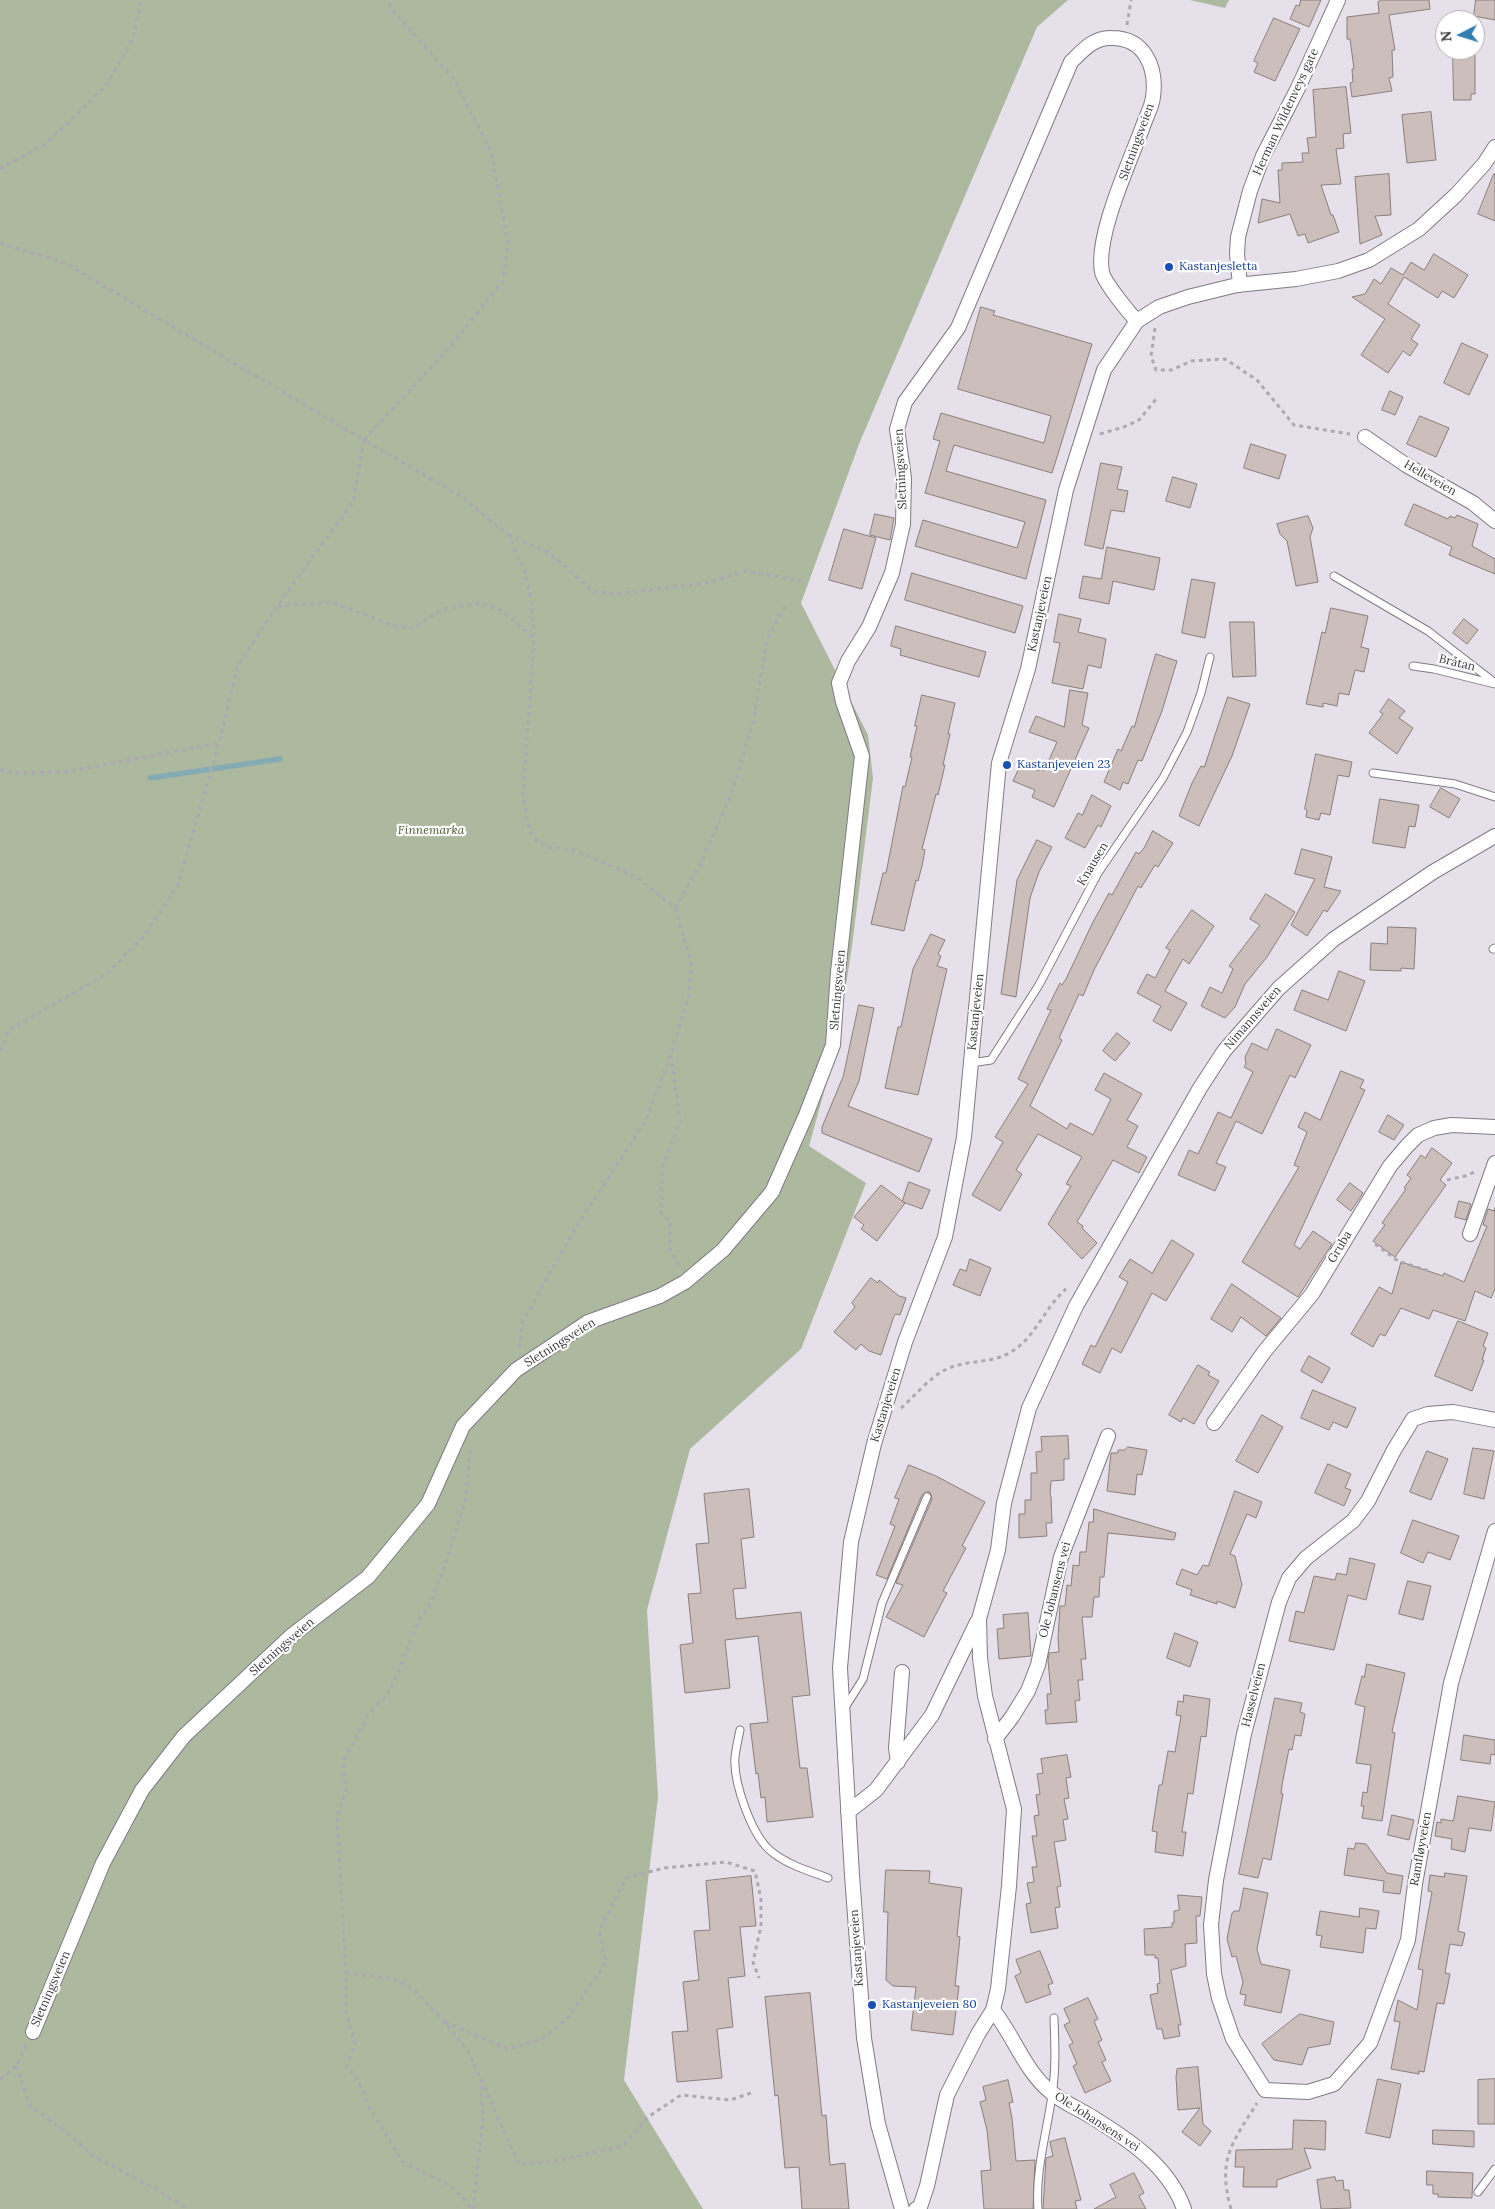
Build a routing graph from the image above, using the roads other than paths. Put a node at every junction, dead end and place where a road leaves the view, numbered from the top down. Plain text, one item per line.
1 (1338, 0) edge
2 (1495, 147) edge
3 (1240, 285) junction
4 (1142, 318) junction
5 (1365, 437) road end
6 (1495, 521) edge
7 (1334, 576) dead end
8 (1210, 657) dead end
9 (1414, 666) dead end
10 (1495, 683) edge
11 (1373, 773) dead end
12 (1495, 797) edge
13 (1495, 836) edge
14 (971, 1063) junction
15 (1495, 1127) edge
16 (1493, 1167) edge
17 (1470, 1234) dead end
18 (1495, 1420) edge
19 (1214, 1423) dead end
20 (1108, 1436) dead end
21 (927, 1497) dead end
22 (1495, 1531) edge
23 (979, 1619) junction
24 (902, 1672) dead end
25 (843, 1712) junction
26 (740, 1730) dead end
27 (995, 1739) junction
28 (898, 1762) junction
29 (848, 1812) junction
30 (828, 1878) dead end
31 (992, 2010) junction
32 (1054, 2018) dead end
33 (33, 2032) road end
34 (1265, 2090) joint
35 (1052, 2093) junction
36 (1495, 2169) edge
37 (1478, 2192) dead end
38 (902, 2209) edge
39 (916, 2209) edge
40 (1038, 2209) edge
41 (1184, 2209) edge

1 - 3 street, Herman Wildenveys gate
2 - 3 street
3 - 4 street
4 - 14 street, Kastanjeveien
4 - 33 street, Sletningsveien
5 - 6 street, Helleveien
7 - 10 lane
8 - 14 lane, Knausen
9 - 10 lane, Bråtan
11 - 12 lane
13 - 23 street, Nimannsveien
14 - 25 street, Kastanjeveien
15 - 19 street, Gruba
16 - 17 street
18 - 34 street, Hasselveien
20 - 27 street, Ole Johansens vei
21 - 25 lane
22 - 34 street, Ramfløyveien
23 - 27 street
23 - 28 street
24 - 28 street
25 - 29 street, Kastanjeveien
26 - 30 lane
27 - 31 street
28 - 29 street
29 - 38 street, Kastanjeveien
31 - 35 street, Ole Johansens vei
31 - 39 street
32 - 35 lane
35 - 40 lane
35 - 41 street, Ole Johansens vei
36 - 37 lane

